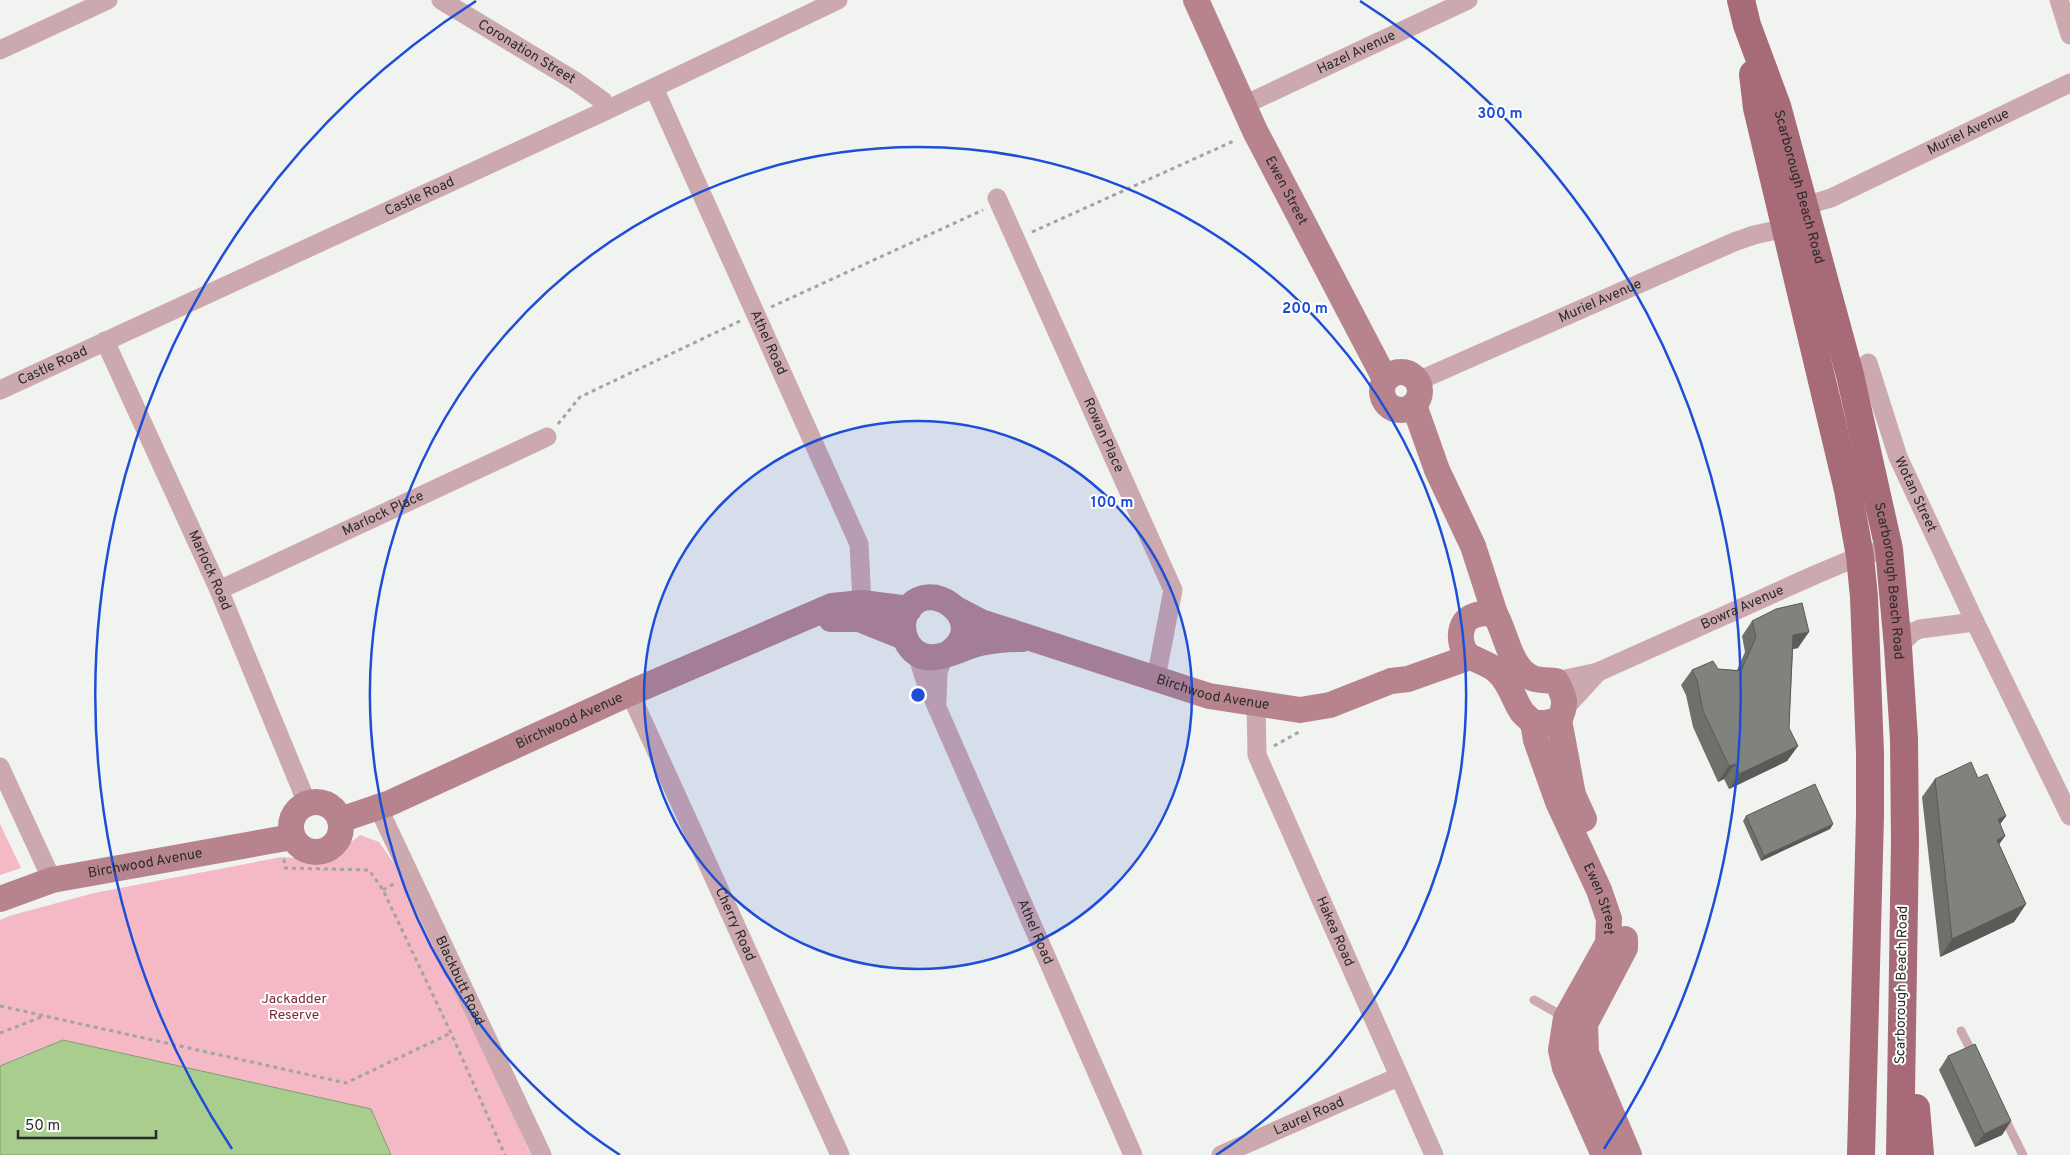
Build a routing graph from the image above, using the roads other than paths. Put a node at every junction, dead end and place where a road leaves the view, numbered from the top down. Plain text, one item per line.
1 (108, 0) edge
2 (440, 0) edge
3 (838, 0) edge
4 (1196, 0) edge
5 (1213, 0) edge
6 (1468, 0) edge
7 (2059, 0) edge
8 (1744, 13) edge
9 (2070, 35) edge
10 (0, 50) edge
11 (2070, 83) edge
12 (654, 88) junction
13 (1250, 102) junction
14 (607, 110) junction
15 (997, 198) dead end
16 (1790, 215) junction
17 (105, 342) junction
18 (1868, 363) dead end
19 (0, 390) edge
20 (1402, 390) junction
21 (547, 437) dead end
22 (1889, 549) junction
23 (1860, 556) junction
24 (219, 590) junction
25 (862, 602) junction
26 (909, 609) junction
27 (956, 609) junction
28 (1495, 614) junction
29 (797, 622) junction
30 (1975, 622) junction
31 (1465, 638) junction
32 (1036, 640) junction
33 (911, 645) junction
34 (1898, 647) junction
35 (947, 654) junction
36 (1598, 672) junction
37 (1156, 678) junction
38 (1556, 681) junction
39 (630, 693) junction
40 (1256, 704) junction
41 (937, 708) junction
42 (1552, 717) junction
43 (0, 768) edge
44 (307, 803) junction
45 (378, 807) junction
46 (2069, 810) edge
47 (340, 820) junction
48 (287, 838) junction
49 (52, 880) junction
50 (0, 899) edge
51 (1904, 932) junction
52 (1534, 1000) dead end
53 (1576, 1021) junction
54 (1961, 1031) dead end
55 (1979, 1066) edge
56 (1398, 1076) junction
57 (2000, 1110) edge
58 (542, 1155) edge
59 (840, 1155) edge
60 (1133, 1155) edge
61 (1221, 1155) edge
62 (1434, 1155) edge
63 (1604, 1155) edge
64 (1629, 1155) edge
65 (1861, 1155) edge
66 (1900, 1155) edge
67 (1920, 1155) edge
68 (2023, 1155) edge

1 - 10 street
2 - 14 street, Coronation Street
3 - 12 street, Castle Road
4 - 13 main road, Ewen Street
5 - 13 main road, Ewen Street
6 - 13 street, Hazel Avenue
7 - 9 street
8 - 16 main road, Scarborough Beach Road
11 - 16 street, Muriel Avenue
12 - 14 street, Castle Road
12 - 25 street, Athel Road
13 - 20 main road, Ewen Street
13 - 20 main road, Ewen Street
14 - 17 street, Castle Road
15 - 37 street, Rowan Place
16 - 20 street, Muriel Avenue
16 - 22 main road, Scarborough Beach Road
16 - 23 main road, Scarborough Beach Road
17 - 19 street, Castle Road
17 - 24 street, Marlock Road
18 - 30 street, Wotan Street
20 - 28 main road, Ewen Street
20 - 31 main road, Ewen Street
21 - 24 street, Marlock Place
22 - 23 street, Bowra Avenue
22 - 34 main road, Scarborough Beach Road
23 - 36 street, Bowra Avenue
23 - 65 main road, Scarborough Beach Road
24 - 44 street, Marlock Road
25 - 26 main road, Birchwood Avenue
25 - 29 main road, Birchwood Avenue
26 - 27 main road, Birchwood Avenue
26 - 33 main road
27 - 32 main road, Birchwood Avenue
27 - 35 main road
28 - 31 main road
28 - 38 main road, Ewen Street
29 - 33 main road, Birchwood Avenue
29 - 39 main road, Birchwood Avenue
30 - 34 street
30 - 46 street, Wotan Street
31 - 40 main road, Birchwood Avenue
31 - 42 main road, Ewen Street
32 - 35 main road, Birchwood Avenue
32 - 37 main road, Birchwood Avenue
33 - 35 main road, Birchwood Avenue
33 - 41 street, Athel Road
34 - 51 main road, Scarborough Beach Road
35 - 41 street, Athel Road
36 - 38 street, Bowra Avenue
36 - 42 street, Bowra Avenue
37 - 40 main road, Birchwood Avenue
38 - 42 main road, Ewen Street
39 - 45 main road, Birchwood Avenue
39 - 59 street, Cherry Road
40 - 56 street, Hakea Road
41 - 60 street, Athel Road
42 - 53 main road, Ewen Street
43 - 49 street
44 - 47 main road
44 - 48 main road
45 - 47 main road, Birchwood Avenue
45 - 58 street, Blackbutt Road
47 - 48 main road
48 - 49 main road, Birchwood Avenue
49 - 50 main road, Birchwood Avenue
51 - 66 main road, Scarborough Beach Road
51 - 67 main road
52 - 53 lane
53 - 63 main road, Ewen Street
53 - 64 main road, Ewen Street
54 - 55 lane
56 - 61 street, Laurel Road
56 - 62 street, Hakea Road
57 - 68 lane

